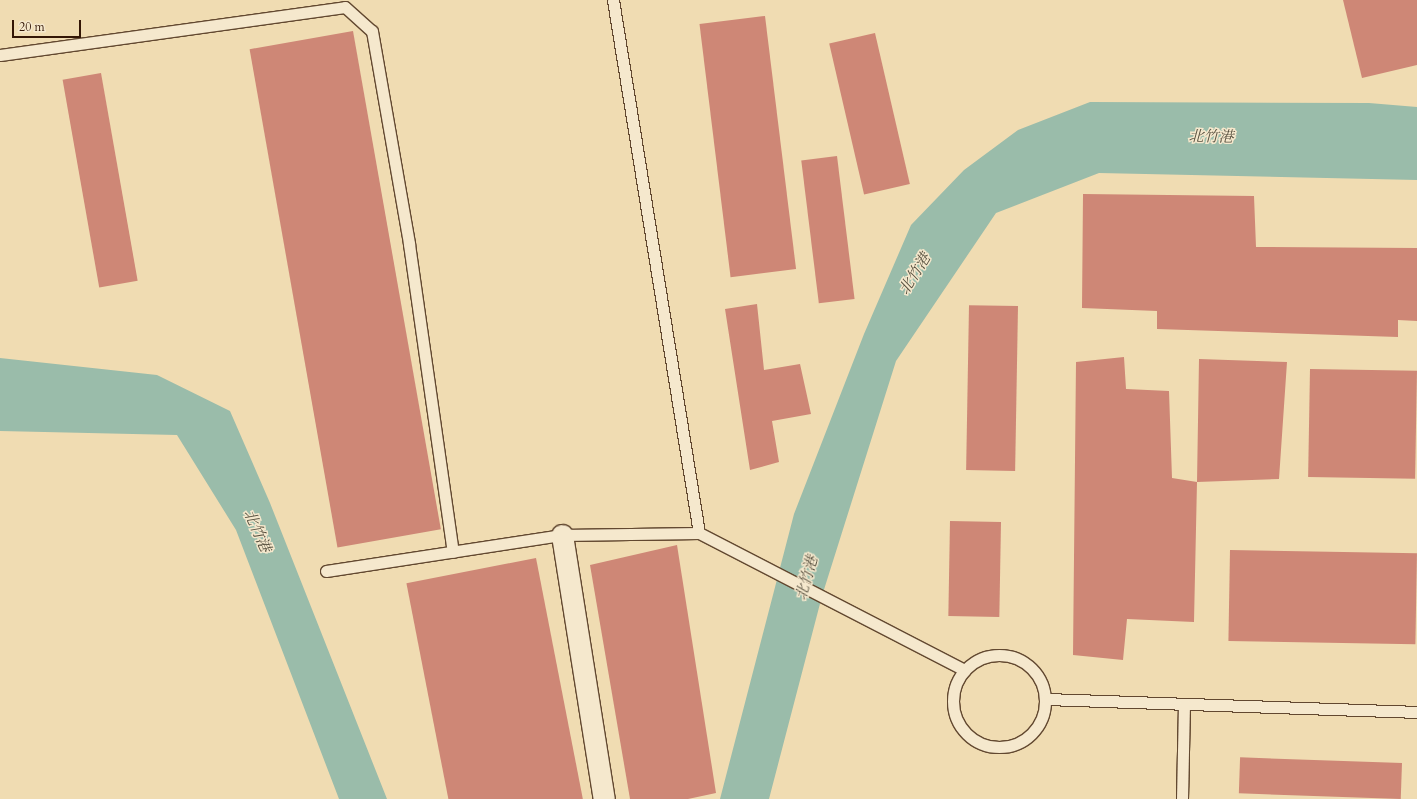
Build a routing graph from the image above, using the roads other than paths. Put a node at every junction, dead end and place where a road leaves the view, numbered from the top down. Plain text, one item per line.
1 (613, 0) edge
2 (0, 55) edge
3 (699, 533) junction
4 (562, 535) junction
5 (453, 552) junction
6 (326, 571) dead end
7 (965, 670) junction
8 (1046, 699) junction
9 (1184, 704) junction
10 (1417, 712) edge
11 (604, 799) edge
12 (1182, 799) edge

1 - 3 lane
2 - 5 lane
3 - 4 lane
3 - 7 lane
4 - 5 lane
4 - 11 street
5 - 6 lane
7 - 8 lane
7 - 8 lane
8 - 9 lane
9 - 10 lane
9 - 12 lane

